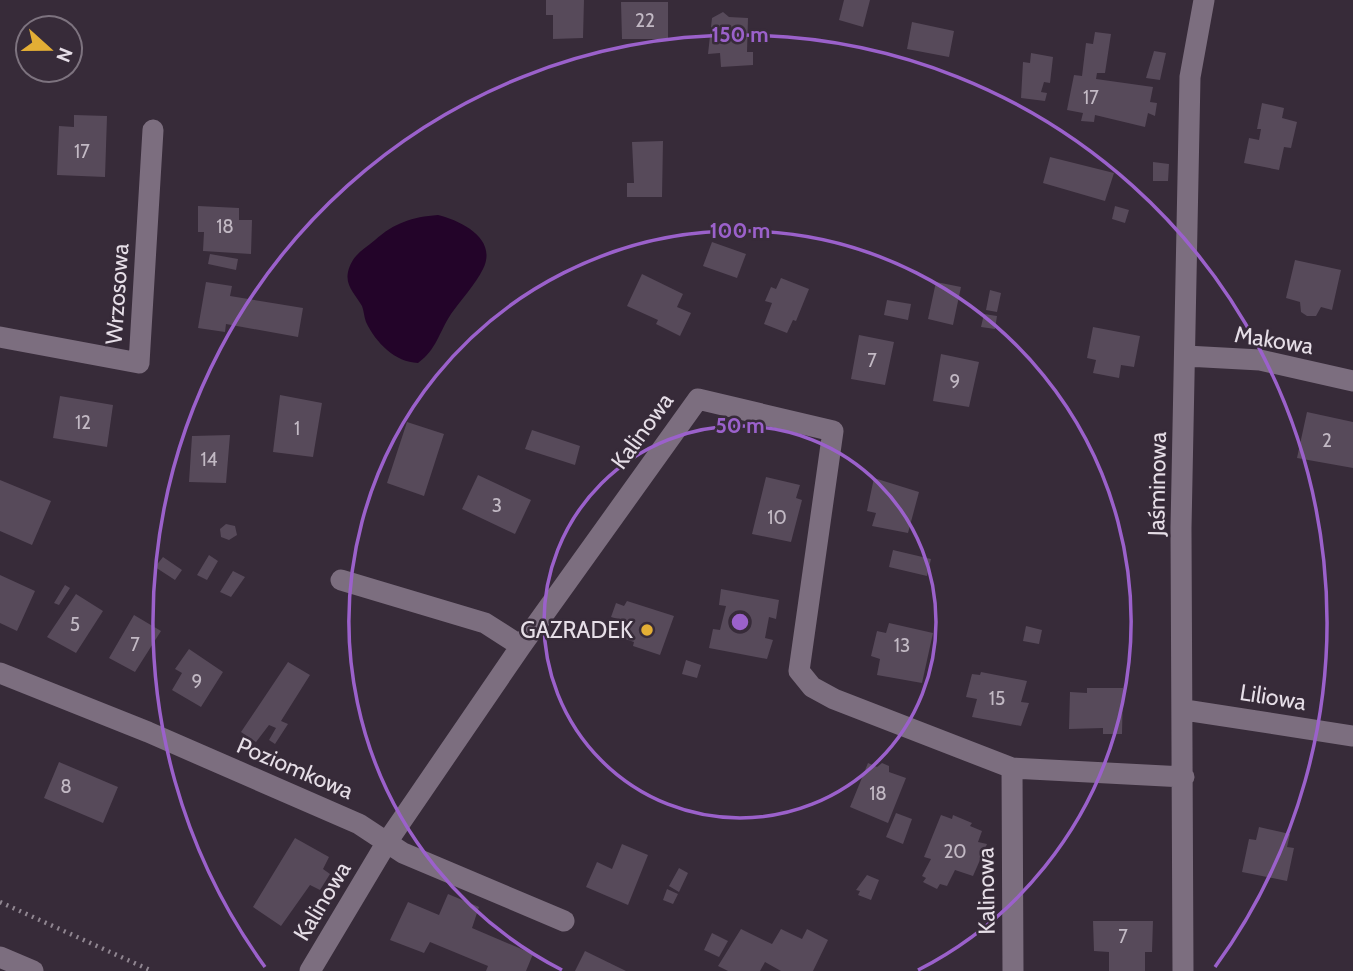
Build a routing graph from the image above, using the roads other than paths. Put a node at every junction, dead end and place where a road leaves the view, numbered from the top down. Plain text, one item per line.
1 (1203, 0) edge
2 (153, 130) dead end
3 (0, 338) edge
4 (1186, 356) junction
5 (1353, 381) edge
6 (341, 580) dead end
7 (521, 646) junction
8 (0, 673) edge
9 (1185, 710) junction
10 (1353, 736) edge
11 (1012, 768) junction
12 (1184, 777) junction
13 (387, 842) junction
14 (564, 920) dead end
15 (0, 957) edge
16 (33, 971) edge
17 (310, 971) edge
18 (1013, 971) edge
19 (1183, 971) edge

1 - 4 street, Jaśminowa
2 - 3 street, Wrzosowa
4 - 5 street, Makowa
4 - 9 street, Jaśminowa
6 - 7 street
7 - 11 street, Kalinowa
7 - 13 street, Kalinowa
8 - 13 street, Poziomkowa
9 - 10 street, Liliowa
9 - 12 street, Jaśminowa
11 - 12 street, Kalinowa
11 - 18 street, Kalinowa
12 - 19 street, Jaśminowa
13 - 14 street, Poziomkowa
13 - 17 street, Kalinowa
15 - 16 street

